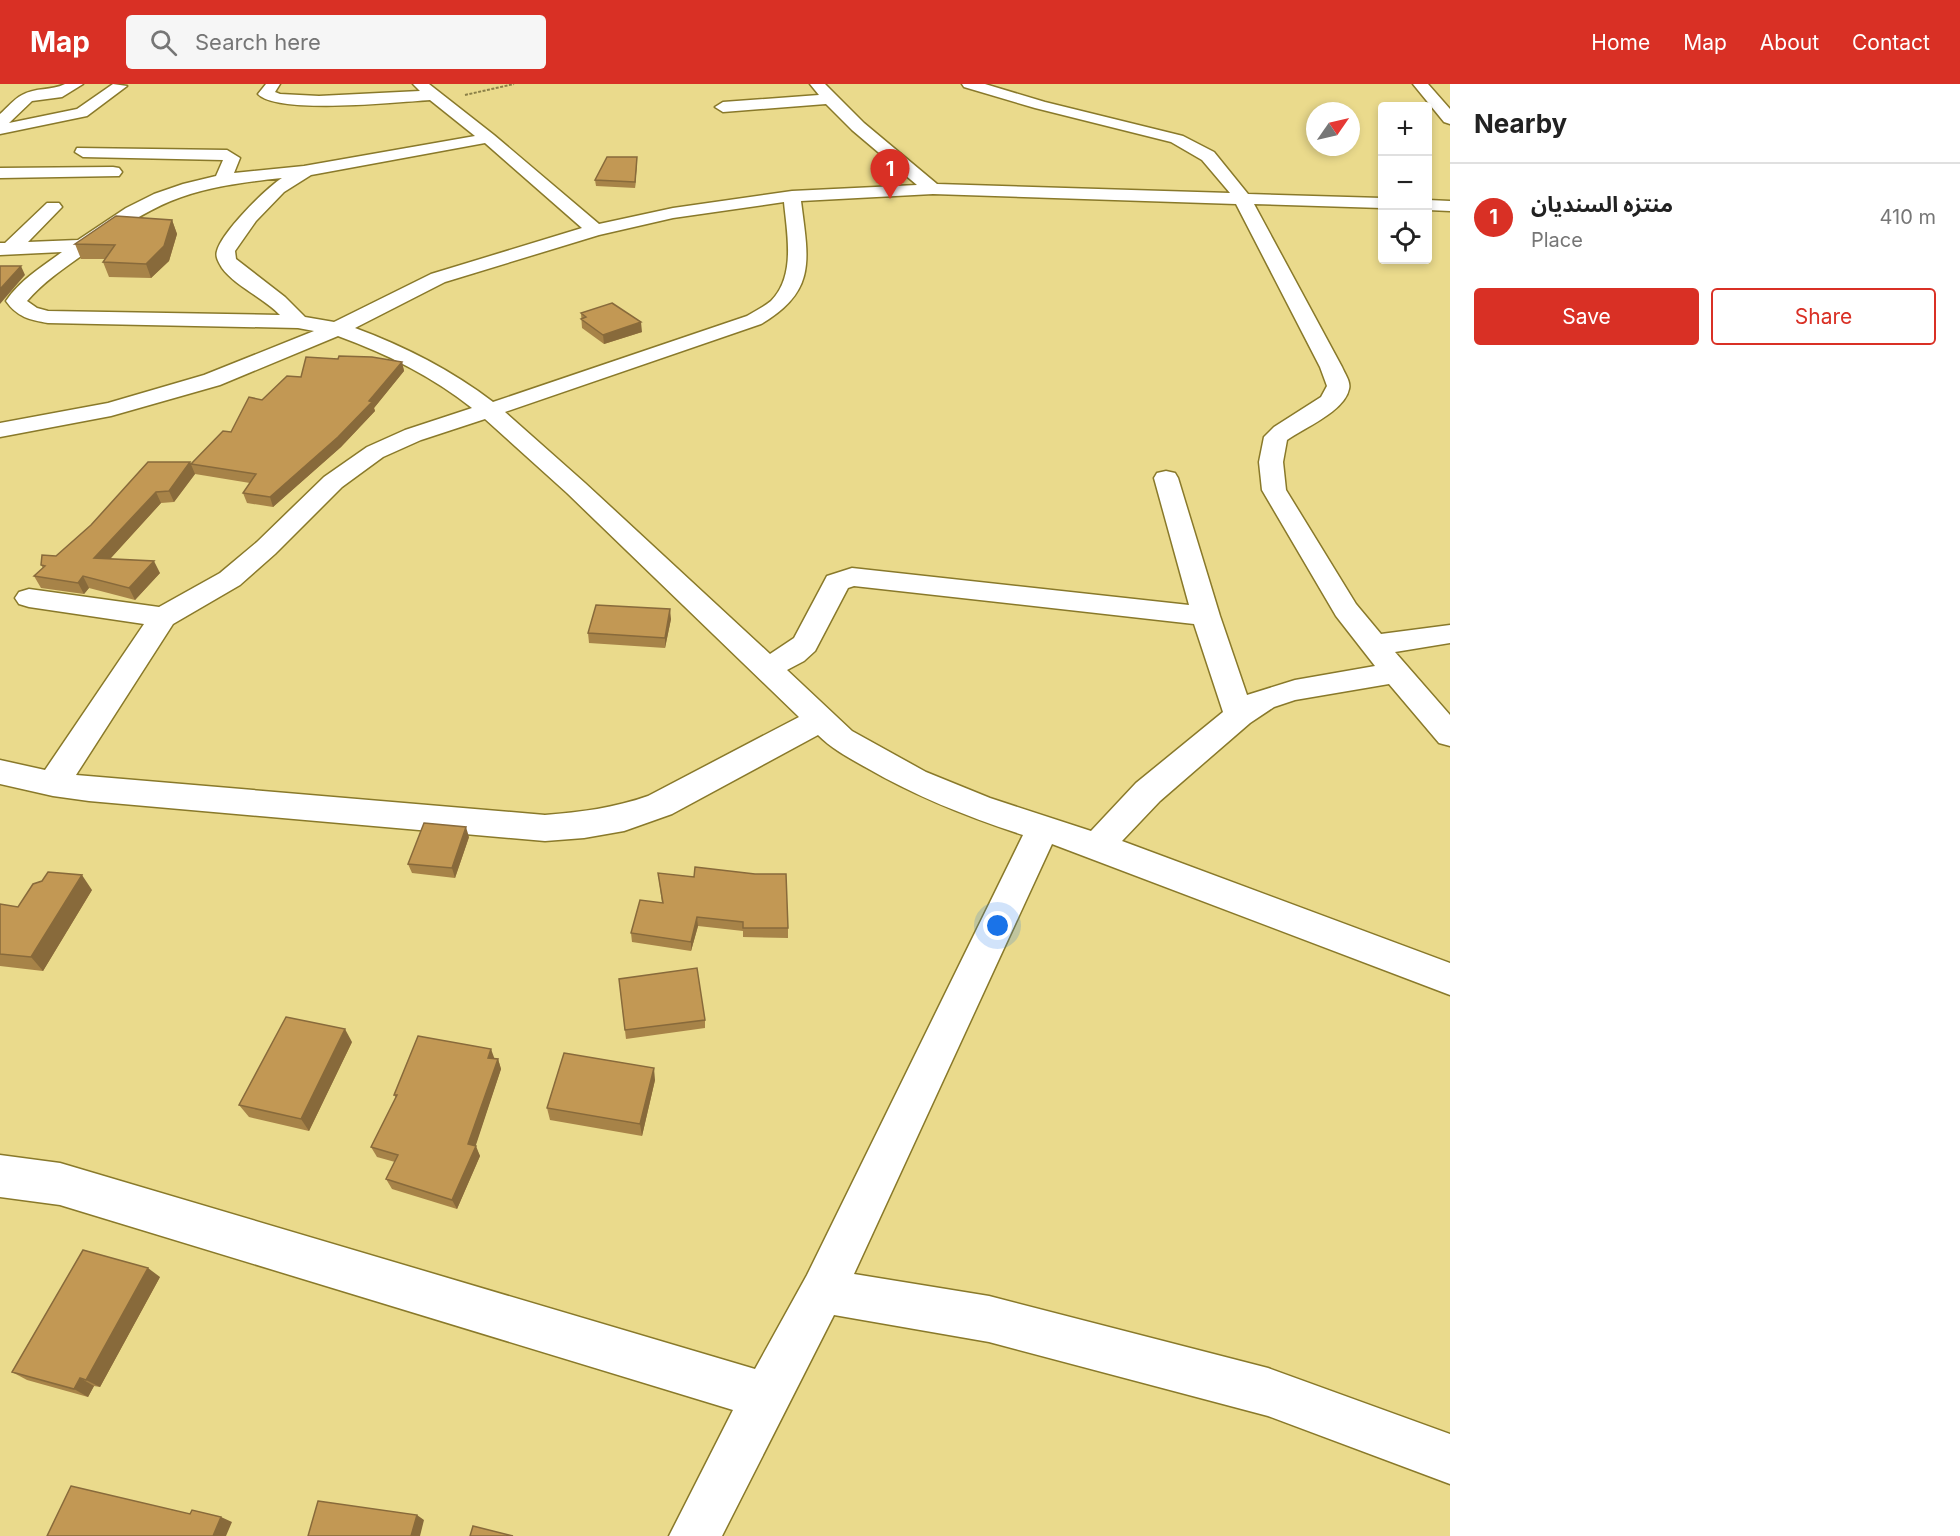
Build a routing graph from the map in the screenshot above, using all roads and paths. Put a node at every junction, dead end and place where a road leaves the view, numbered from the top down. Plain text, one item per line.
1 (76, 84) edge
2 (273, 84) edge
3 (514, 84) edge
4 (818, 84) edge
5 (969, 84) edge
6 (1420, 84) edge
7 (120, 86) dead end
8 (431, 93) edge
9 (830, 99) junction
10 (723, 108) dead end
11 (1450, 118) edge
12 (0, 122) edge
13 (0, 129) edge
14 (488, 138) junction
15 (83, 152) dead end
16 (306, 171) junction
17 (113, 172) dead end
18 (0, 173) edge
19 (223, 181) junction
20 (933, 189) junction
21 (792, 196) junction
22 (1242, 198) junction
23 (1378, 203) edge
24 (1432, 205) edge
25 (1450, 206) edge
26 (53, 207) dead end
27 (595, 230) junction
28 (84, 245) junction
29 (6, 249) edge
30 (298, 322) junction
31 (337, 329) junction
32 (489, 410) junction
33 (0, 430) edge
34 (1166, 478) dead end
35 (28, 598) dead end
36 (1206, 616) junction
37 (163, 617) junction
38 (1450, 634) edge
39 (1375, 645) junction
40 (768, 668) junction
41 (1396, 674) junction
42 (1239, 715) junction
43 (820, 720) junction
44 (1450, 735) edge
45 (0, 772) edge
46 (53, 784) junction
47 (1042, 828) junction
48 (1097, 846) junction
49 (1450, 979) edge
50 (0, 1176) edge
51 (823, 1291) junction
52 (766, 1396) junction
53 (1450, 1460) edge
54 (695, 1536) edge

1 - 12 street
2 - 8 street
3 - 8 path
4 - 9 street
5 - 22 street
6 - 11 street
7 - 13 street
8 - 14 street
9 - 10 street
9 - 20 street
14 - 16 street
14 - 27 street
15 - 19 street
16 - 19 street
16 - 30 street
17 - 18 street
19 - 28 street
20 - 21 street
20 - 22 street
21 - 27 street
21 - 32 street
22 - 23 street
22 - 39 street
24 - 25 street
26 - 29 street
27 - 31 street
28 - 29 street
28 - 30 street
30 - 31 street
31 - 32 street
31 - 33 street
32 - 37 street
32 - 40 street
34 - 36 street
35 - 37 street
36 - 40 street
36 - 42 street
37 - 46 street
38 - 39 street
39 - 41 street
40 - 43 street
41 - 42 street
41 - 44 street
42 - 48 street
43 - 46 street
43 - 47 street
45 - 46 street
47 - 48 street
47 - 51 street
48 - 49 street
50 - 52 street
51 - 52 street
51 - 53 street
52 - 54 street

